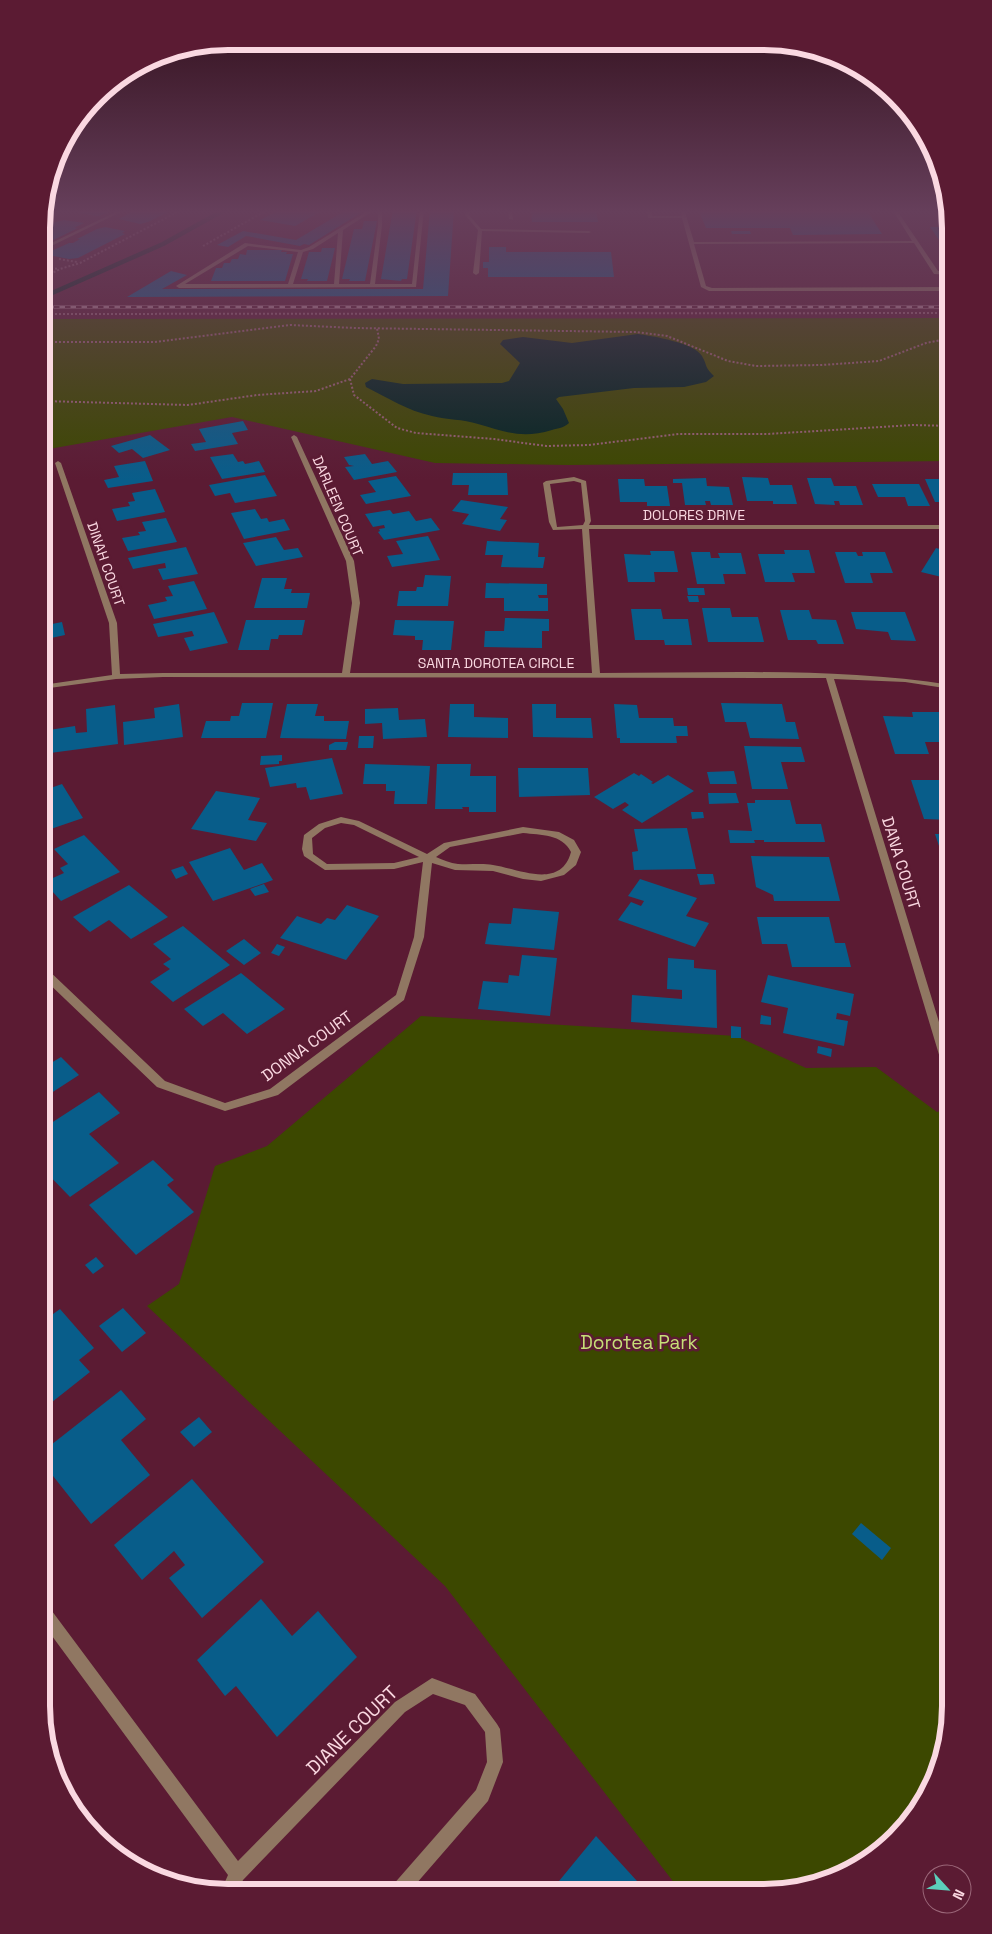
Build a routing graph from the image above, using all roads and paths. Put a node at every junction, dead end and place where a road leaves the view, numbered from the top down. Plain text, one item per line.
1 (942, 313) edge
2 (50, 314) edge
3 (377, 328) junction
4 (942, 340) edge
5 (50, 342) edge
6 (350, 379) junction
7 (50, 402) edge
8 (942, 426) edge
9 (294, 437) dead end
10 (58, 463) dead end
11 (585, 527) junction
12 (942, 527) edge
13 (596, 675) junction
14 (346, 676) junction
15 (829, 676) junction
16 (116, 677) junction
17 (50, 686) edge
18 (942, 686) edge
19 (428, 858) junction
20 (50, 979) edge
21 (942, 1048) edge
22 (50, 1620) edge
23 (237, 1874) junction
24 (232, 1884) edge
25 (405, 1884) edge

1 - 2 path
3 - 4 path
3 - 5 path
3 - 6 path
6 - 7 path
6 - 8 path
9 - 14 street, DARLEEN COURT
10 - 16 street, DINAH COURT
11 - 11 street, DOLORES DRIVE
11 - 12 street, DOLORES DRIVE
11 - 13 street
13 - 14 street, SANTA DOROTEA CIRCLE
13 - 15 street, SANTA DOROTEA CIRCLE
14 - 16 street, SANTA DOROTEA CIRCLE
15 - 18 street, SANTA DOROTEA CIRCLE
15 - 21 street, DANA COURT
16 - 17 street, SANTA DOROTEA CIRCLE
19 - 19 street
19 - 19 street
19 - 20 street, DONNA COURT
22 - 23 street
23 - 24 street, DIANE COURT
23 - 25 street, DIANE COURT

